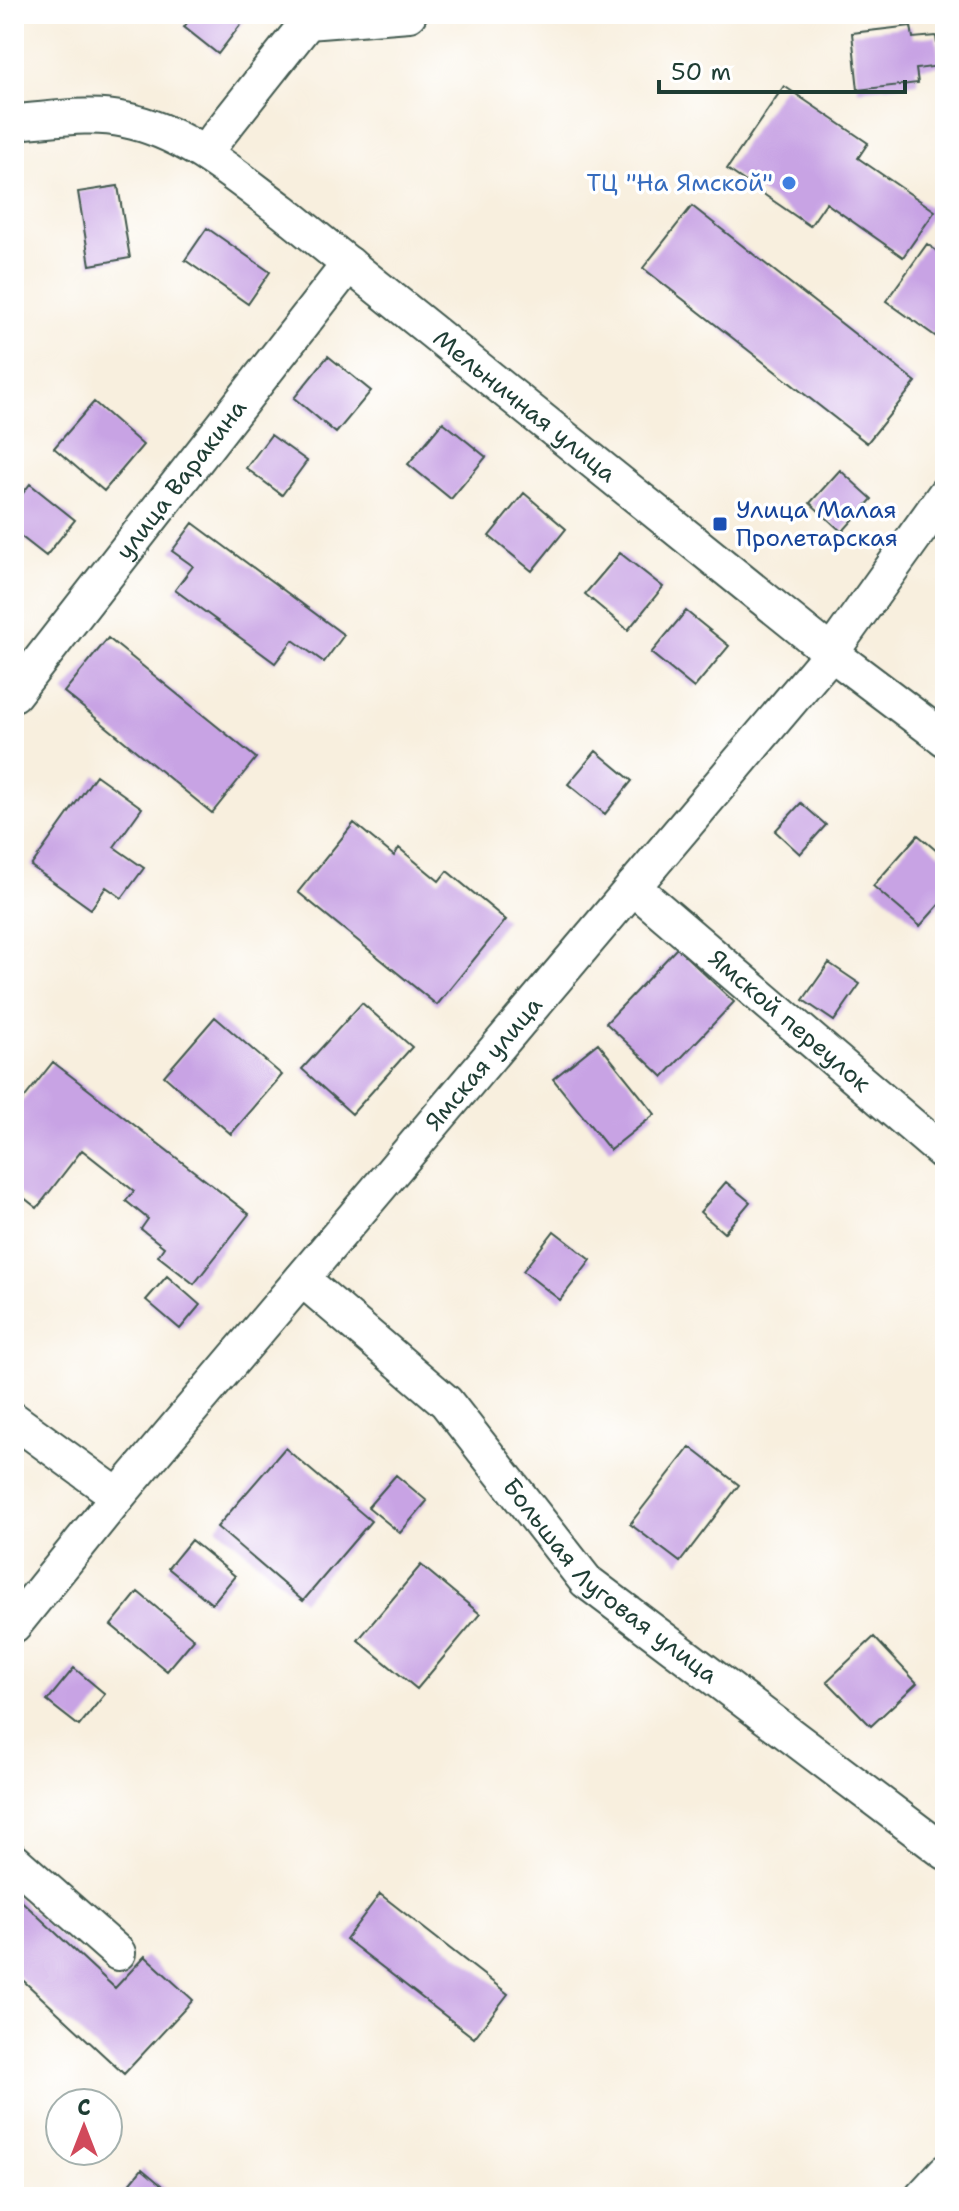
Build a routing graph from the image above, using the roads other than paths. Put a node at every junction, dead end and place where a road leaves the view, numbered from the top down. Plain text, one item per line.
1 (409, 14) edge
2 (311, 18) edge
3 (14, 122) edge
4 (204, 153) junction
5 (349, 264) junction
6 (945, 494) edge
7 (831, 653) junction
8 (14, 694) edge
9 (945, 739) edge
10 (633, 887) junction
11 (945, 1154) edge
12 (302, 1279) junction
13 (14, 1420) edge
14 (118, 1496) junction
15 (14, 1625) edge
16 (945, 1852) edge
17 (14, 1861) edge
18 (118, 1953) dead end
19 (945, 2172) edge
20 (922, 2197) edge

1 - 2 street
2 - 4 street
3 - 4 street, Мельничная улица
4 - 5 street, Мельничная улица
5 - 7 street, Мельничная улица
5 - 8 street, улица Варакина
6 - 7 street, Ямская улица
7 - 9 street, Мельничная улица
7 - 10 street, Ямская улица
10 - 11 street, Ямской переулок
10 - 12 street, Ямская улица
12 - 14 street, Ямская улица
12 - 16 street, Большая Луговая улица
13 - 14 street
14 - 15 street, Ямская улица
17 - 18 street
19 - 20 street

